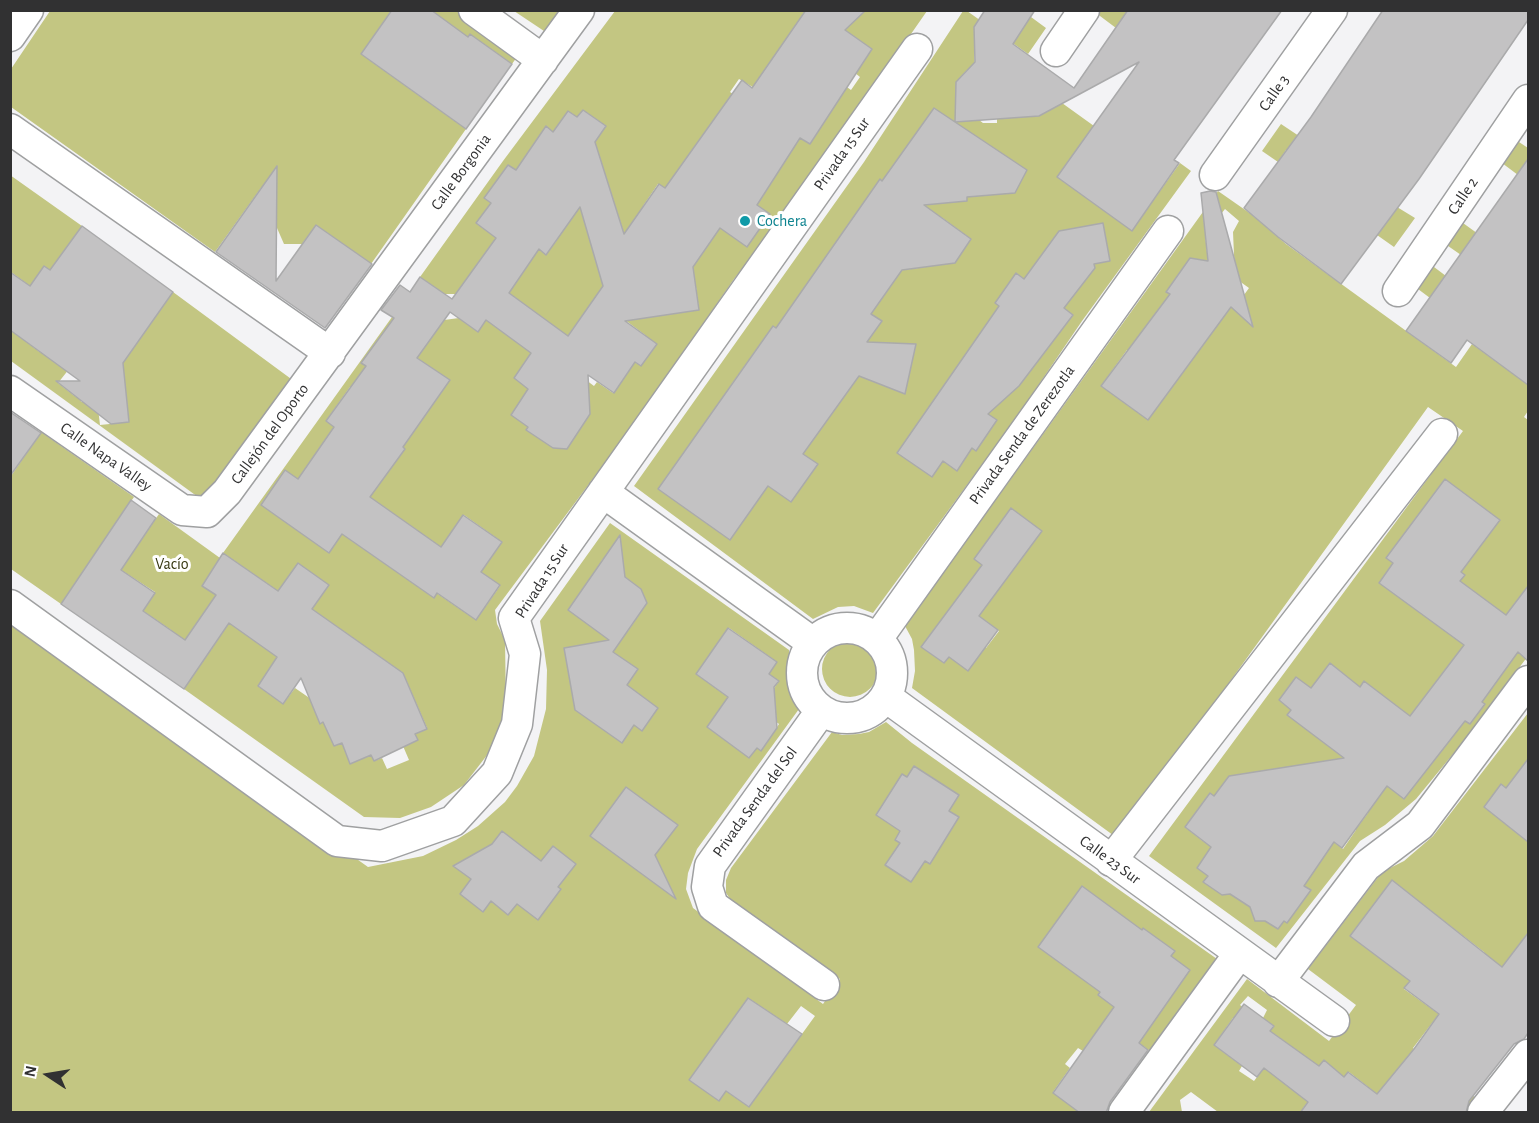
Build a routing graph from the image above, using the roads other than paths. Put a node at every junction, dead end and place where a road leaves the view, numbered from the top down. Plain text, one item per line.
1 (28, 10) edge
2 (474, 10) edge
3 (579, 10) edge
4 (1084, 10) edge
5 (1332, 10) edge
6 (10, 36) edge
7 (917, 49) dead end
8 (1056, 51) dead end
9 (543, 60) junction
10 (1528, 100) edge
11 (10, 129) edge
12 (1215, 175) dead end
13 (1168, 231) dead end
14 (1398, 291) dead end
15 (330, 353) junction
16 (10, 391) edge
17 (1442, 434) dead end
18 (603, 492) junction
19 (207, 512) joint
20 (10, 605) edge
21 (877, 639) junction
22 (813, 643) junction
23 (1528, 681) edge
24 (886, 697) junction
25 (821, 711) junction
26 (1112, 861) junction
27 (1239, 954) junction
28 (1278, 982) junction
29 (824, 986) dead end
30 (1334, 1021) dead end
31 (1528, 1055) edge
32 (1124, 1113) edge
33 (1483, 1113) edge

1 - 6 street
2 - 9 street
3 - 9 street, Calle Borgonia
4 - 8 street
5 - 12 street, Calle 3
7 - 18 street, Privada 15 Sur
9 - 15 street, Calle Borgonia
10 - 14 street, Calle 2
11 - 15 street
13 - 21 street, Privada Senda de Zerezotla
15 - 19 street, Callejón del Oporto
16 - 19 street, Calle Napa Valley
17 - 26 street
18 - 20 street, Privada 15 Sur
18 - 22 street
21 - 22 street
21 - 24 street
22 - 25 street
23 - 28 street
24 - 25 street
24 - 26 street, Calle 23 Sur
25 - 29 street, Privada Senda del Sol
26 - 27 street, Calle 23 Sur
27 - 28 street, Calle 23 Sur
27 - 32 street
28 - 30 street, Calle 23 Sur
31 - 33 street

